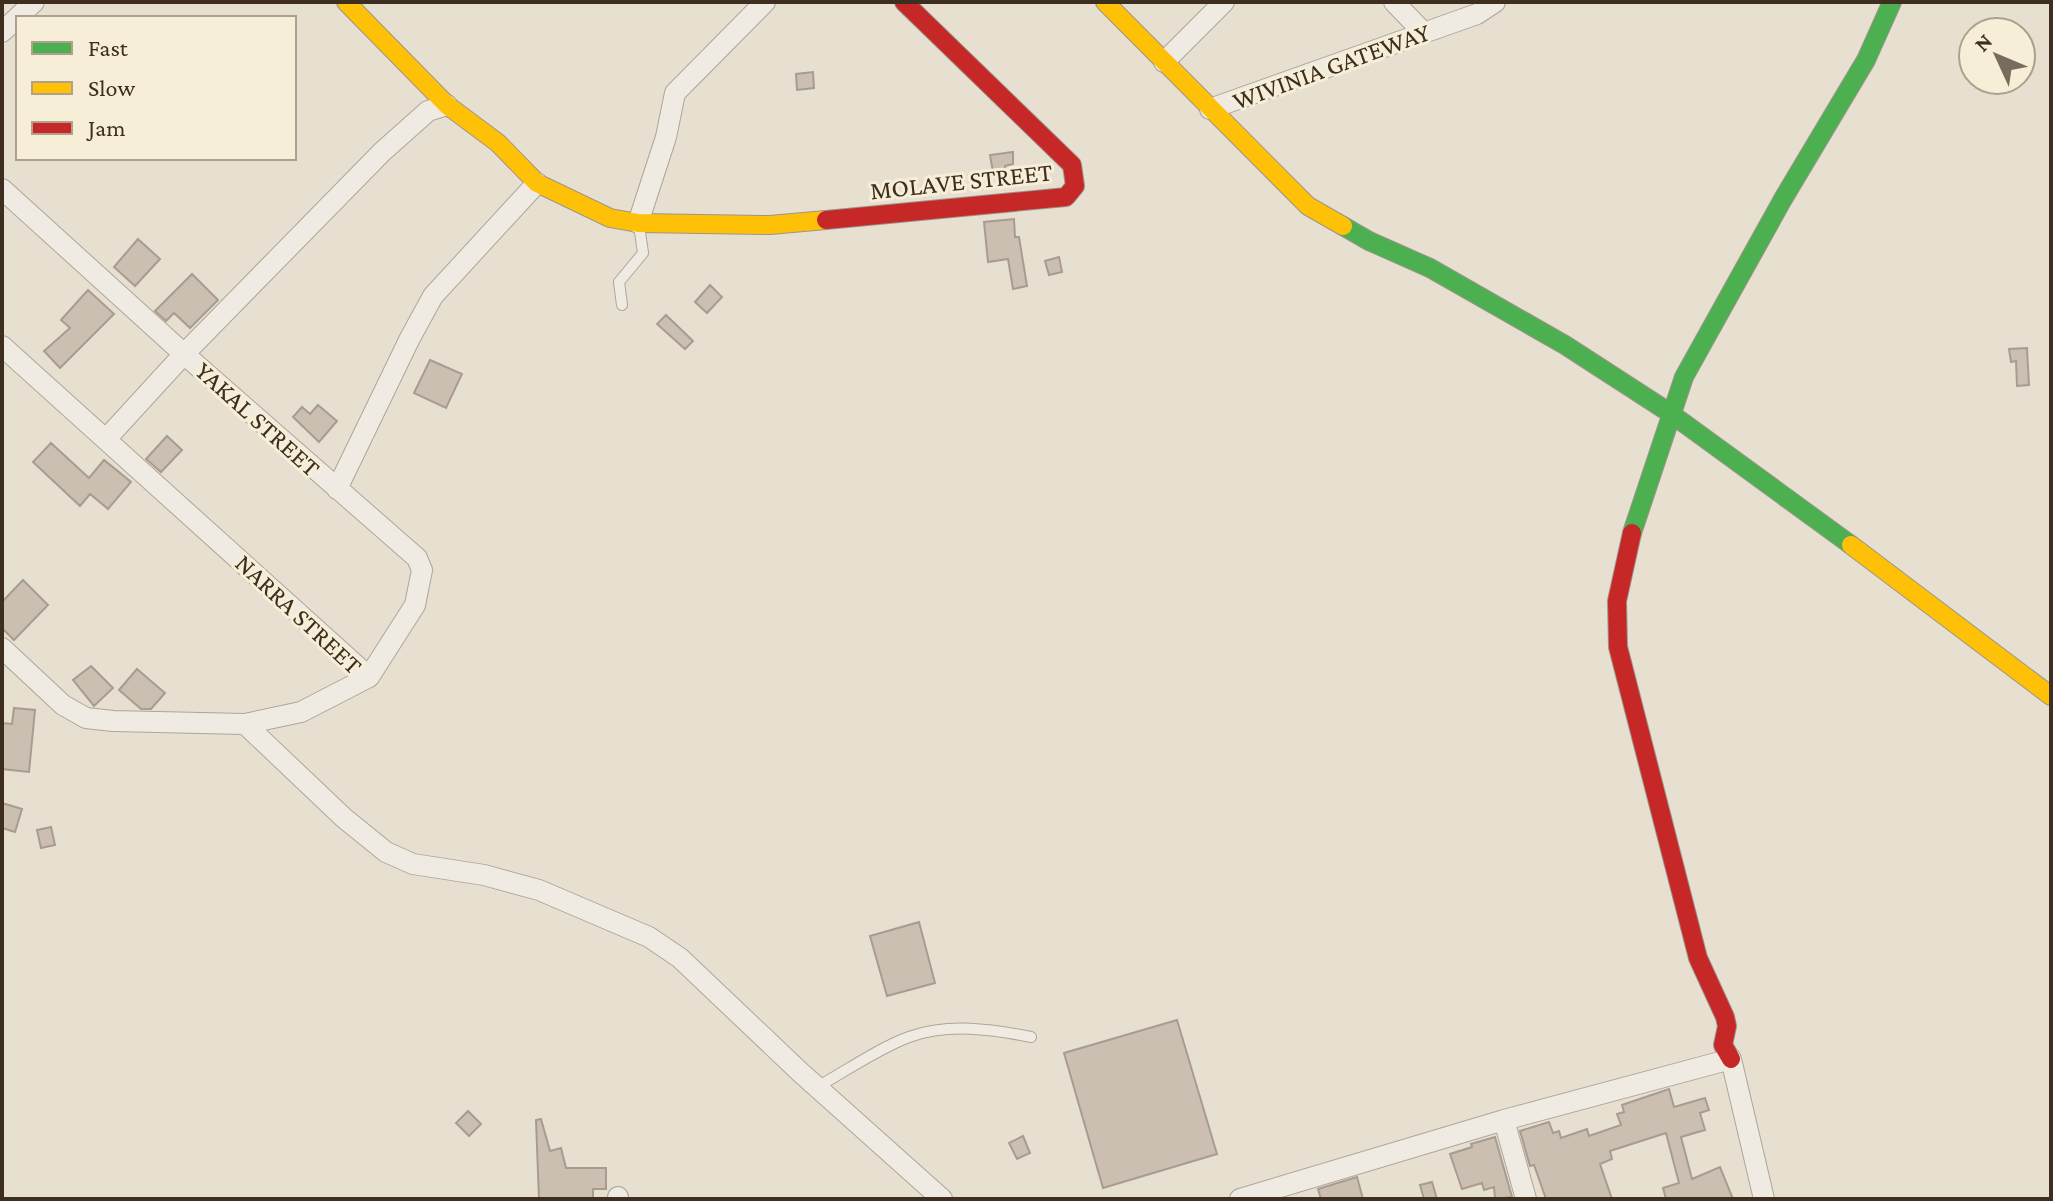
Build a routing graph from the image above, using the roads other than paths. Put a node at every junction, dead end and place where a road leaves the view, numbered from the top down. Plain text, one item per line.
1 (34, 2) edge
2 (346, 2) edge
3 (904, 2) edge
4 (1105, 2) edge
5 (1224, 2) edge
6 (1394, 2) edge
7 (1495, 2) edge
8 (1892, 2) edge
9 (753, 6) edge
10 (19, 16) edge
11 (1424, 33) junction
12 (1164, 62) junction
13 (447, 105) junction
14 (1210, 109) junction
15 (537, 183) junction
16 (4, 195) edge
17 (638, 223) junction
18 (622, 305) dead end
19 (2, 346) edge
20 (184, 354) junction
21 (1670, 413) junction
22 (107, 438) junction
23 (337, 489) junction
24 (2, 648) edge
25 (369, 677) junction
26 (2051, 696) edge
27 (245, 724) junction
28 (1031, 1037) dead end
29 (1731, 1059) junction
30 (817, 1087) junction
31 (1504, 1120) junction
32 (942, 1199) edge
33 (1240, 1199) edge
34 (1526, 1199) edge
35 (1764, 1199) edge

1 - 10 street
2 - 13 street
3 - 17 street, MOLAVE STREET
4 - 12 street
5 - 12 street
6 - 11 street
7 - 11 street, WIVINIA GATEWAY
8 - 21 street
9 - 17 street
11 - 14 street, WIVINIA GATEWAY
12 - 14 street
13 - 15 street
13 - 20 street
14 - 21 street
15 - 17 street
15 - 23 street
16 - 20 street, YAKAL STREET
17 - 18 lane
19 - 22 street, NARRA STREET
20 - 22 street
20 - 23 street, YAKAL STREET
21 - 26 street
21 - 29 street
22 - 25 street, NARRA STREET
23 - 25 street, YAKAL STREET
24 - 27 street, NARRA STREET
25 - 27 street, NARRA STREET
27 - 30 street
28 - 30 lane
29 - 31 street
29 - 35 street
30 - 32 street
31 - 33 street
31 - 34 street

